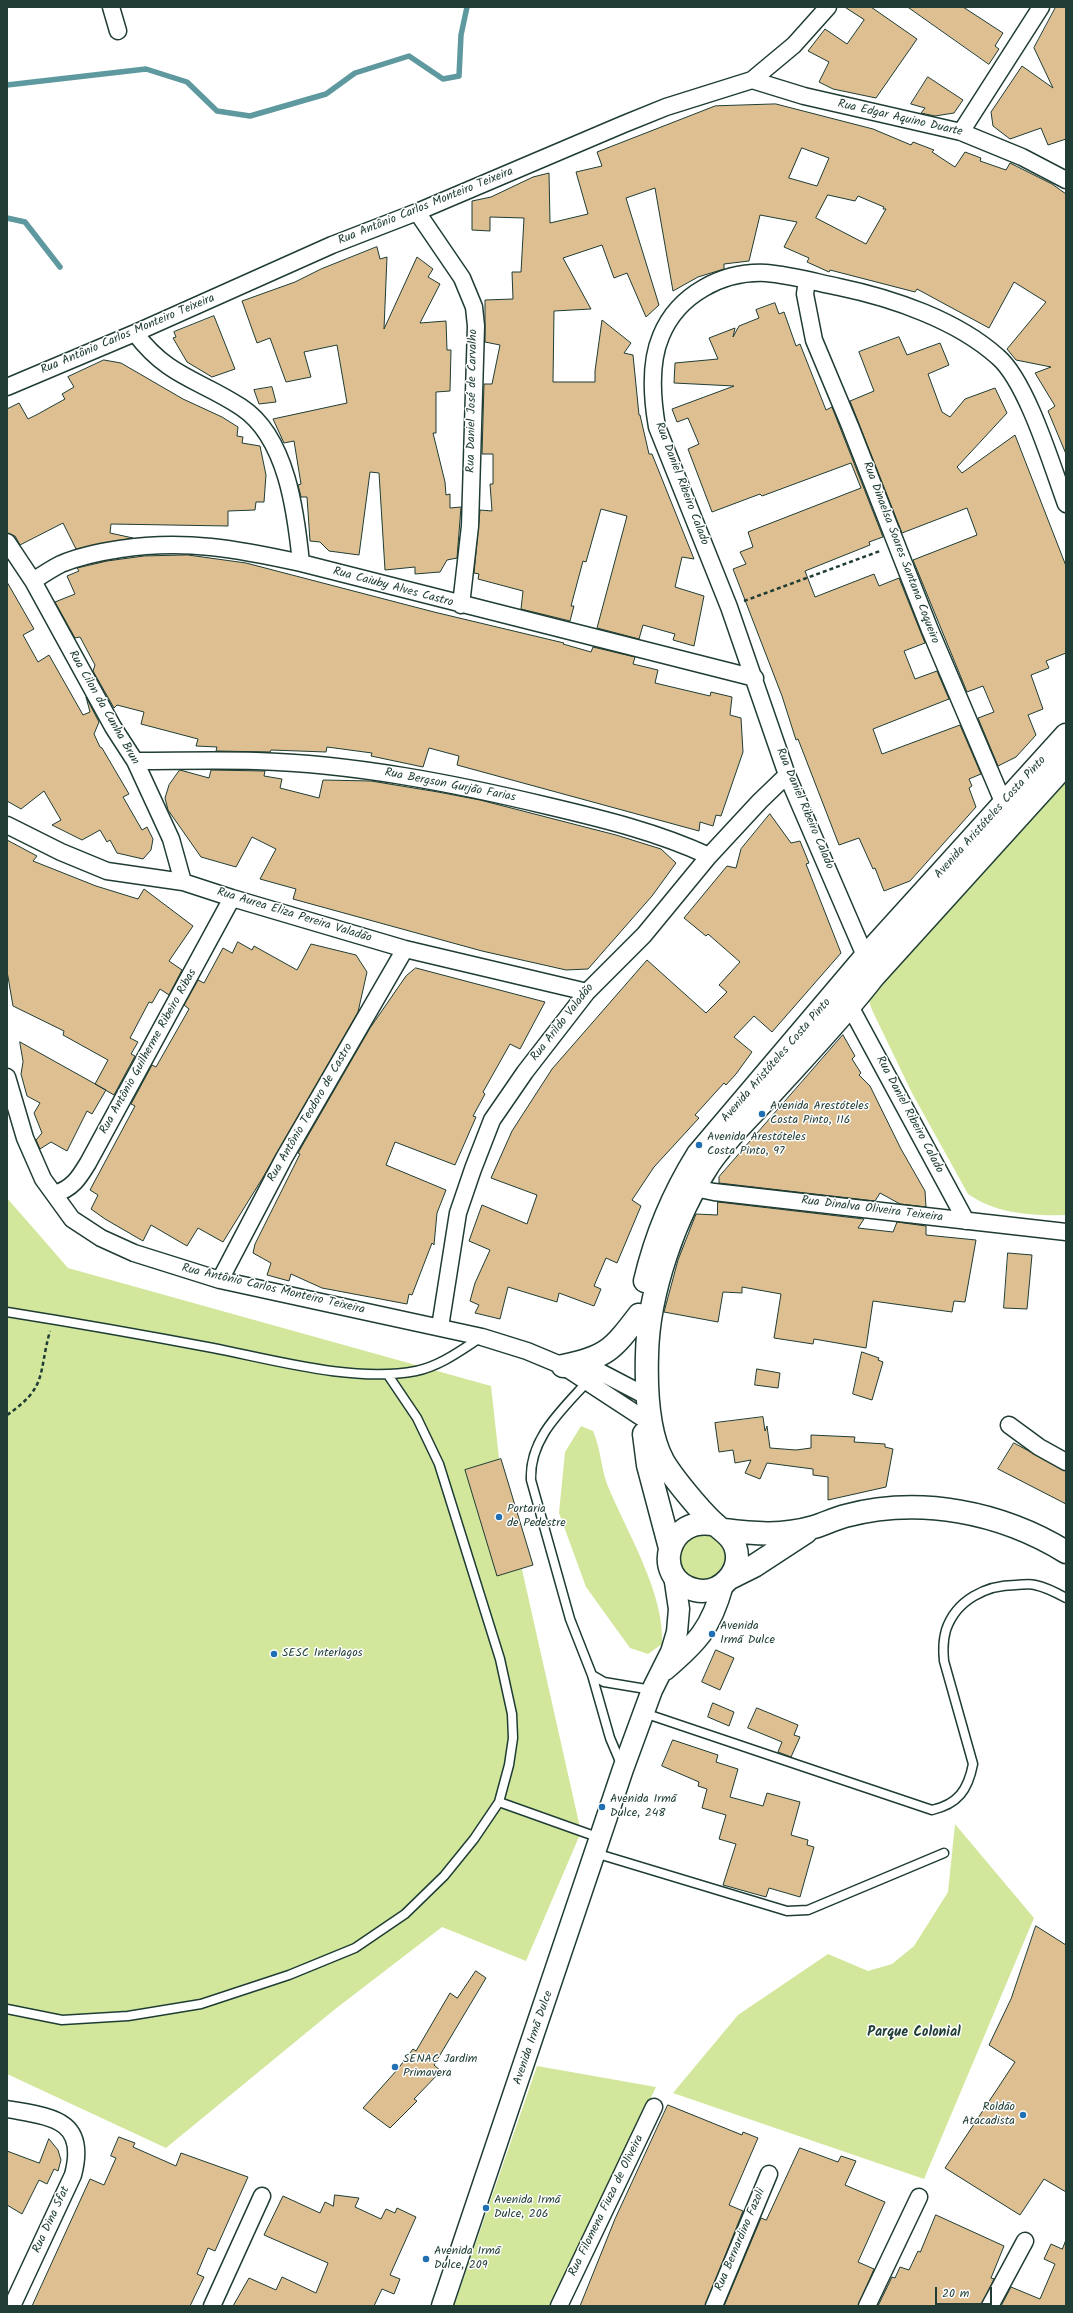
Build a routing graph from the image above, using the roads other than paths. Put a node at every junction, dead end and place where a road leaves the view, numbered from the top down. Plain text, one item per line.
1 (111, 7) edge
2 (828, 7) edge
3 (1041, 7) edge
4 (118, 31) dead end
5 (752, 80) junction
6 (961, 132) junction
7 (1066, 180) edge
8 (417, 212) junction
9 (807, 280) junction
10 (135, 333) junction
11 (7, 387) edge
12 (1066, 504) edge
13 (7, 542) edge
14 (301, 564) junction
15 (32, 581) junction
16 (461, 605) junction
17 (755, 678) junction
18 (1066, 735) edge
19 (135, 761) junction
20 (1066, 764) edge
21 (787, 774) junction
22 (1010, 811) junction
23 (7, 825) edge
24 (709, 856) junction
25 (183, 882) junction
26 (232, 898) junction
27 (405, 949) junction
28 (870, 966) junction
29 (587, 992) junction
30 (845, 998) junction
31 (7, 1078) edge
32 (687, 1186) junction
33 (54, 1194) junction
34 (966, 1222) junction
35 (1066, 1232) edge
36 (220, 1280) junction
37 (7, 1312) edge
38 (638, 1315) junction
39 (440, 1327) junction
40 (482, 1337) junction
41 (563, 1366) junction
42 (388, 1375) junction
43 (587, 1382) junction
44 (643, 1394) junction
45 (641, 1418) junction
46 (1009, 1425) dead end
47 (1066, 1462) edge
48 (814, 1527) junction
49 (720, 1528) junction
50 (670, 1548) junction
51 (1066, 1552) edge
52 (674, 1575) junction
53 (726, 1582) junction
54 (1066, 1598) edge
55 (592, 1675) junction
56 (656, 1682) junction
57 (643, 1713) junction
58 (623, 1769) junction
59 (499, 1802) junction
60 (597, 1845) junction
61 (944, 1853) dead end
62 (7, 2009) edge
63 (654, 2107) dead end
64 (7, 2109) edge
65 (769, 2174) dead end
66 (262, 2196) dead end
67 (918, 2197) dead end
68 (1025, 2241) dead end
69 (13, 2289) edge
70 (12, 2306) edge
71 (212, 2306) edge
72 (442, 2306) edge
73 (559, 2306) edge
74 (714, 2306) edge
75 (867, 2306) edge
76 (990, 2306) edge

1 - 4 street
2 - 5 street, Rua Antônio Carlos Monteiro Teixeira
3 - 6 street
5 - 6 street, Rua Edgar Aquino Duarte
5 - 8 street, Rua Antônio Carlos Monteiro Teixeira
6 - 7 street, Rua Edgar Aquino Duarte
8 - 10 street, Rua Antônio Carlos Monteiro Teixeira
8 - 16 street, Rua Daniel José de Carvalho
9 - 12 street, Rua Daniel Ribeiro Calado
9 - 17 street, Rua Daniel Ribeiro Calado
9 - 22 street, Rua Dinaelsa Soares Santana Coqueiro
10 - 11 street, Rua Antônio Carlos Monteiro Teixeira
10 - 14 street
13 - 15 street, Rua Cilon da Cunha Brun
14 - 15 street, Rua Caiuby Alves Castro
14 - 16 street, Rua Caiuby Alves Castro
15 - 19 street, Rua Cilon da Cunha Brun
16 - 17 street, Rua Caiuby Alves Castro
17 - 21 street, Rua Daniel Ribeiro Calado
18 - 22 main road, Avenida Aristóteles Costa Pinto
19 - 24 street, Rua Bergson Gurjão Farias
19 - 25 street, Rua Cilon da Cunha Brun
20 - 22 main road, Avenida Aristóteles Costa Pinto
21 - 24 street, Rua Arildo Valadão
21 - 28 street, Rua Daniel Ribeiro Calado
22 - 28 main road, Avenida Aristóteles Costa Pinto
23 - 25 street, Rua Aurea Eliza Pereira Valadão
24 - 29 street, Rua Arildo Valadão
25 - 26 street, Rua Aurea Eliza Pereira Valadão
26 - 27 street, Rua Aurea Eliza Pereira Valadão
26 - 33 street, Rua Antônio Guilherme Ribeiro Ribas
27 - 29 street, Rua Aurea Eliza Pereira Valadão
27 - 36 street, Rua Antônio Teodoro de Castro
28 - 30 main road, Avenida Aristóteles Costa Pinto
29 - 39 street, Rua Arildo Valadão
30 - 32 main road, Avenida Aristóteles Costa Pinto
30 - 34 street, Rua Daniel Ribeiro Calado
31 - 33 street, Rua Antônio Carlos Monteiro Teixeira
32 - 34 street, Rua Dinalva Oliveira Teixeira
32 - 38 main road, Avenida Aristóteles Costa Pinto
32 - 44 main road, Avenida Aristóteles Costa Pinto
33 - 36 street, Rua Antônio Carlos Monteiro Teixeira
34 - 35 street, Rua Dinalva Oliveira Teixeira
36 - 39 street, Rua Antônio Carlos Monteiro Teixeira
37 - 42 lane
38 - 41 main road
38 - 44 main road, Avenida Aristóteles Costa Pinto
39 - 40 street, Rua Antônio Carlos Monteiro Teixeira
40 - 41 street, Rua Antônio Carlos Monteiro Teixeira
40 - 42 lane
41 - 43 street, Rua Antônio Carlos Monteiro Teixeira
41 - 44 street, Rua Antônio Carlos Monteiro Teixeira
42 - 59 lane
43 - 45 street, Rua Antônio Carlos Monteiro Teixeira
43 - 55 lane
44 - 45 main road, Avenida Aristóteles Costa Pinto
44 - 49 main road, Avenida Aristóteles Costa Pinto
45 - 50 main road, Avenida Aristóteles Costa Pinto
46 - 47 street
48 - 49 main road
48 - 51 main road
48 - 53 main road
49 - 50 main road
49 - 53 main road
50 - 52 main road
52 - 53 main road
52 - 56 street, Avenida Irmã Dulce
53 - 56 street, Avenida Irmã Dulce
54 - 57 lane
55 - 56 lane
55 - 58 lane
56 - 57 street, Avenida Irmã Dulce
57 - 58 street, Avenida Irmã Dulce
58 - 60 street, Avenida Irmã Dulce
59 - 60 lane
59 - 62 lane
60 - 61 lane
60 - 72 street, Avenida Irmã Dulce
63 - 73 street, Rua Filomena Fiuza de Oliveira
64 - 69 street, Rua Dina Sfat
65 - 74 street, Rua Bernardino Fazoli
66 - 71 street
67 - 75 street
68 - 76 street
69 - 70 street, Rua Dina Sfat

